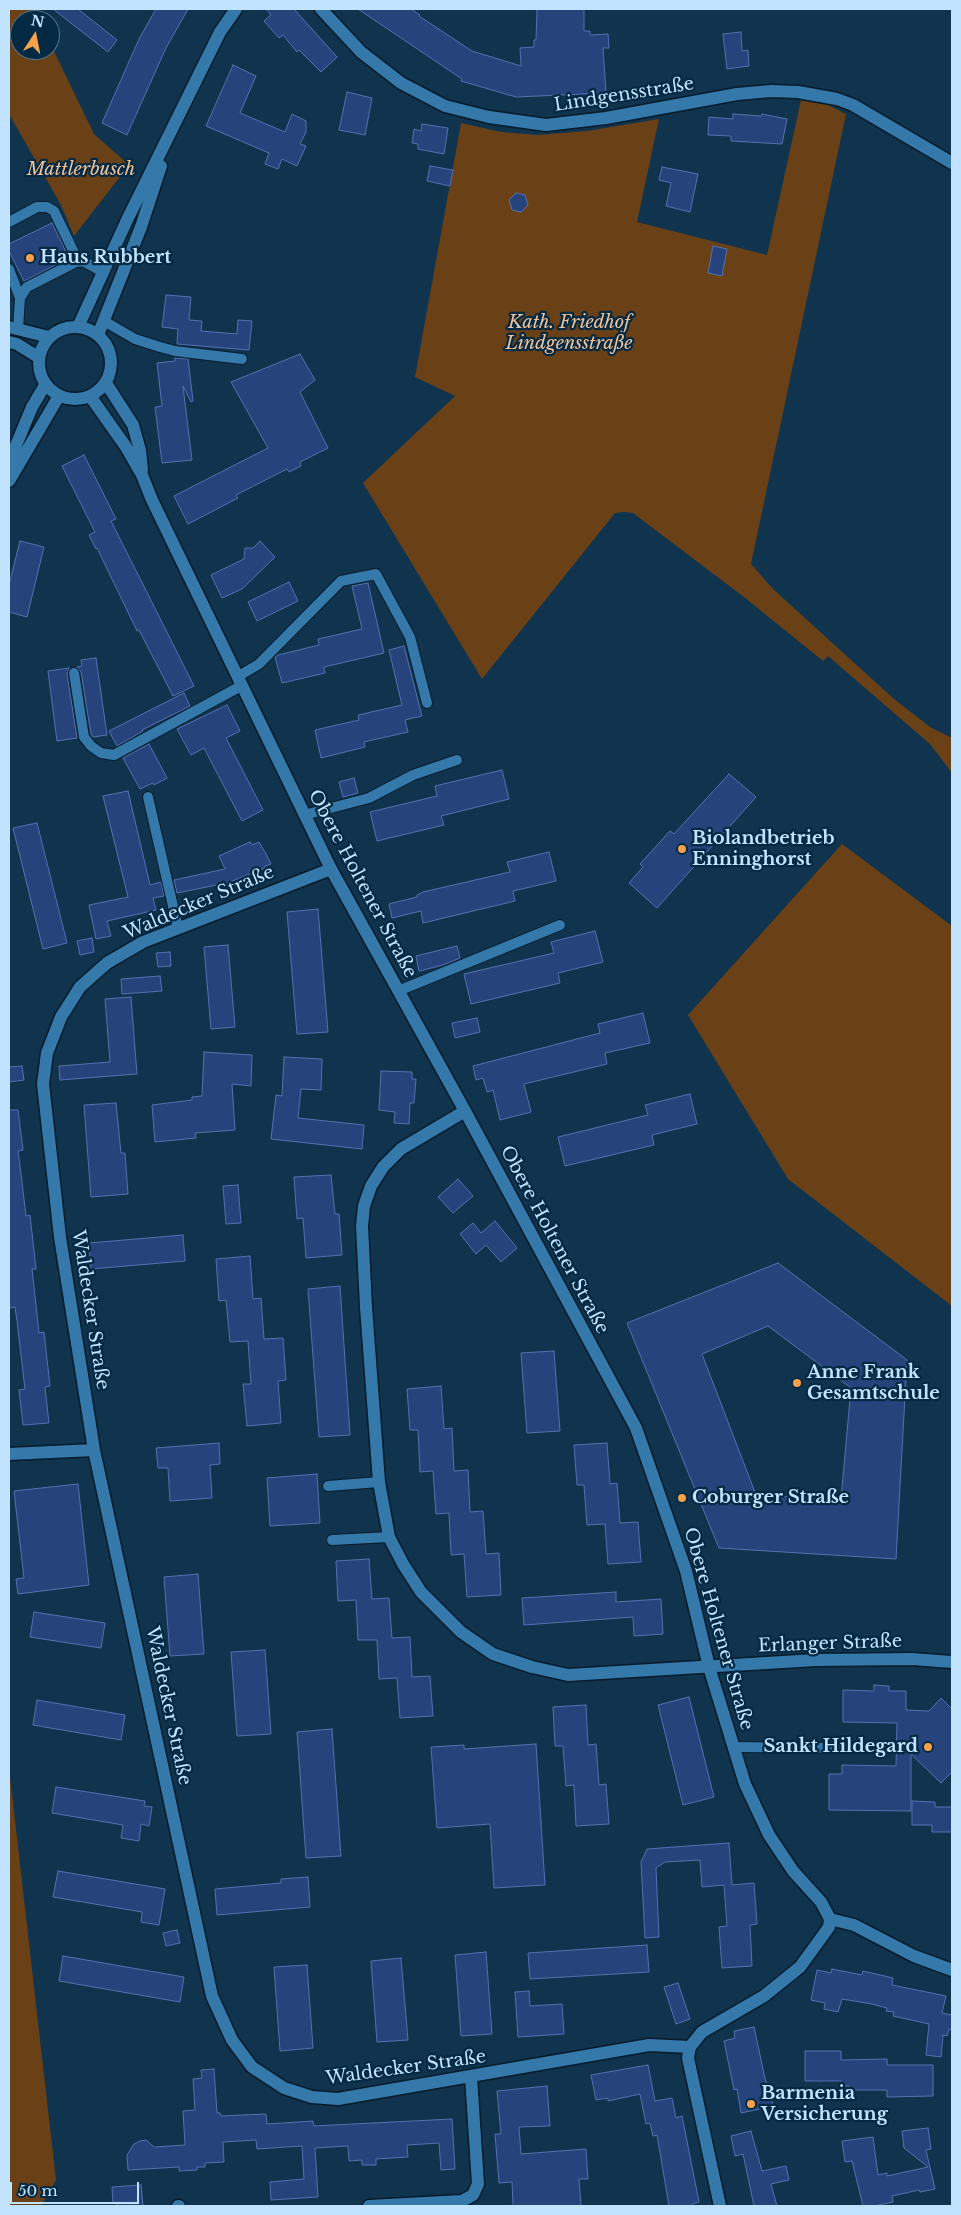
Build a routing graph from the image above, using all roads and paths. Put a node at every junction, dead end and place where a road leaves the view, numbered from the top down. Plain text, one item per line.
1 (236, 9) edge
2 (320, 9) edge
3 (175, 123) junction
4 (952, 163) edge
5 (9, 222) edge
6 (78, 261) junction
7 (9, 268) edge
8 (103, 272) junction
9 (20, 298) junction
10 (104, 321) junction
11 (78, 327) junction
12 (13, 328) edge
13 (98, 336) junction
14 (49, 338) junction
15 (9, 342) edge
16 (38, 357) junction
17 (242, 359) dead end
18 (106, 383) junction
19 (45, 385) junction
20 (59, 396) junction
21 (90, 396) junction
22 (9, 462) edge
23 (142, 475) junction
24 (9, 481) edge
25 (74, 673) dead end
26 (239, 681) junction
27 (428, 703) dead end
28 (457, 760) dead end
29 (148, 797) dead end
30 (304, 815) junction
31 (331, 869) junction
32 (560, 925) dead end
33 (178, 928) junction
34 (398, 991) junction
35 (465, 1111) junction
36 (94, 1450) junction
37 (9, 1454) edge
38 (379, 1482) junction
39 (328, 1486) dead end
40 (389, 1536) junction
41 (332, 1540) dead end
42 (952, 1662) edge
43 (708, 1667) junction
44 (733, 1747) junction
45 (841, 1748) dead end
46 (830, 1919) junction
47 (952, 1970) edge
48 (690, 2047) junction
49 (471, 2077) junction
50 (442, 2204) edge
51 (369, 2206) edge
52 (720, 2206) edge

1 - 3 street
2 - 4 street, Lindgensstraße
3 - 8 street
3 - 10 street
5 - 6 lane
6 - 8 lane
6 - 9 lane
7 - 9 lane
8 - 11 street
9 - 12 lane
10 - 13 street
10 - 17 lane
11 - 13 street
11 - 14 street
12 - 14 street
13 - 18 street
14 - 16 street
15 - 16 street
16 - 19 street
18 - 21 street
18 - 23 street, Obere Holtener Straße
19 - 20 street
19 - 22 street
20 - 21 street
20 - 24 street
21 - 23 street, Obere Holtener Straße
23 - 26 street, Obere Holtener Straße
25 - 26 lane
26 - 27 lane
26 - 30 street, Obere Holtener Straße
28 - 30 lane
29 - 33 lane
30 - 31 street, Obere Holtener Straße
31 - 33 street, Waldecker Straße
31 - 34 street, Obere Holtener Straße
32 - 34 lane
33 - 36 street, Waldecker Straße
34 - 35 street, Obere Holtener Straße
35 - 38 street
35 - 43 street, Obere Holtener Straße
36 - 37 street
36 - 49 street, Waldecker Straße
38 - 39 lane
38 - 40 street
40 - 41 lane
40 - 43 street
42 - 43 street, Erlanger Straße
43 - 44 street, Obere Holtener Straße
44 - 45 lane
44 - 46 street, Obere Holtener Straße
46 - 47 street
46 - 48 street
48 - 49 street, Waldecker Straße
48 - 52 street
49 - 50 street
50 - 51 street

